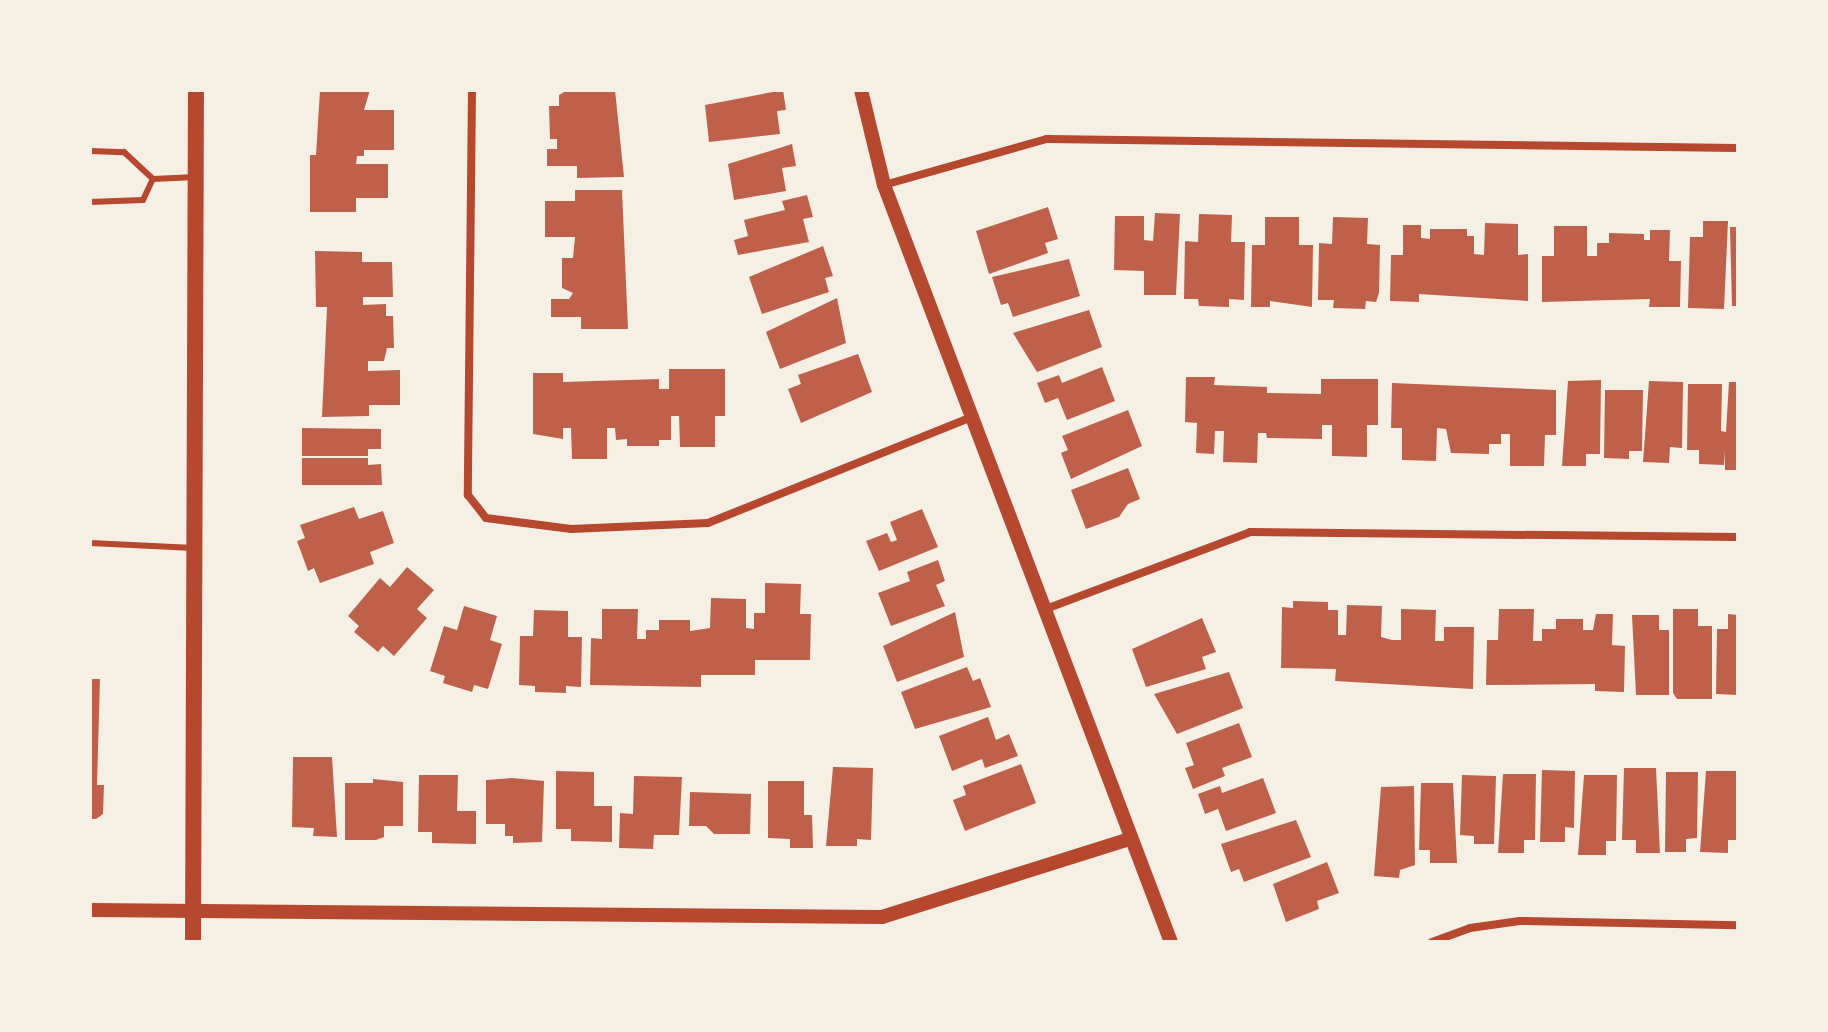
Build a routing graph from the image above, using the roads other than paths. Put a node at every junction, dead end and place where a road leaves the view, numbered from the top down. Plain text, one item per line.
1 (196, 90) edge
2 (472, 90) edge
3 (861, 90) edge
4 (1738, 148) edge
5 (90, 151) edge
6 (196, 177) junction
7 (153, 179) junction
8 (884, 185) junction
9 (90, 202) edge
10 (969, 418) junction
11 (1738, 537) edge
12 (90, 543) edge
13 (194, 548) junction
14 (1042, 611) junction
15 (1130, 839) junction
16 (193, 908) junction
17 (90, 910) edge
18 (1738, 925) edge
19 (193, 942) edge
20 (1171, 942) edge
21 (1432, 942) edge

1 - 6 main road
2 - 10 street
3 - 8 street
4 - 8 street
5 - 7 lane
6 - 7 lane
6 - 13 main road
7 - 9 lane
8 - 10 street
10 - 14 street
11 - 14 street
12 - 13 lane
13 - 16 main road
14 - 15 street
15 - 16 street
15 - 20 street
16 - 17 street
16 - 19 main road
18 - 21 street

